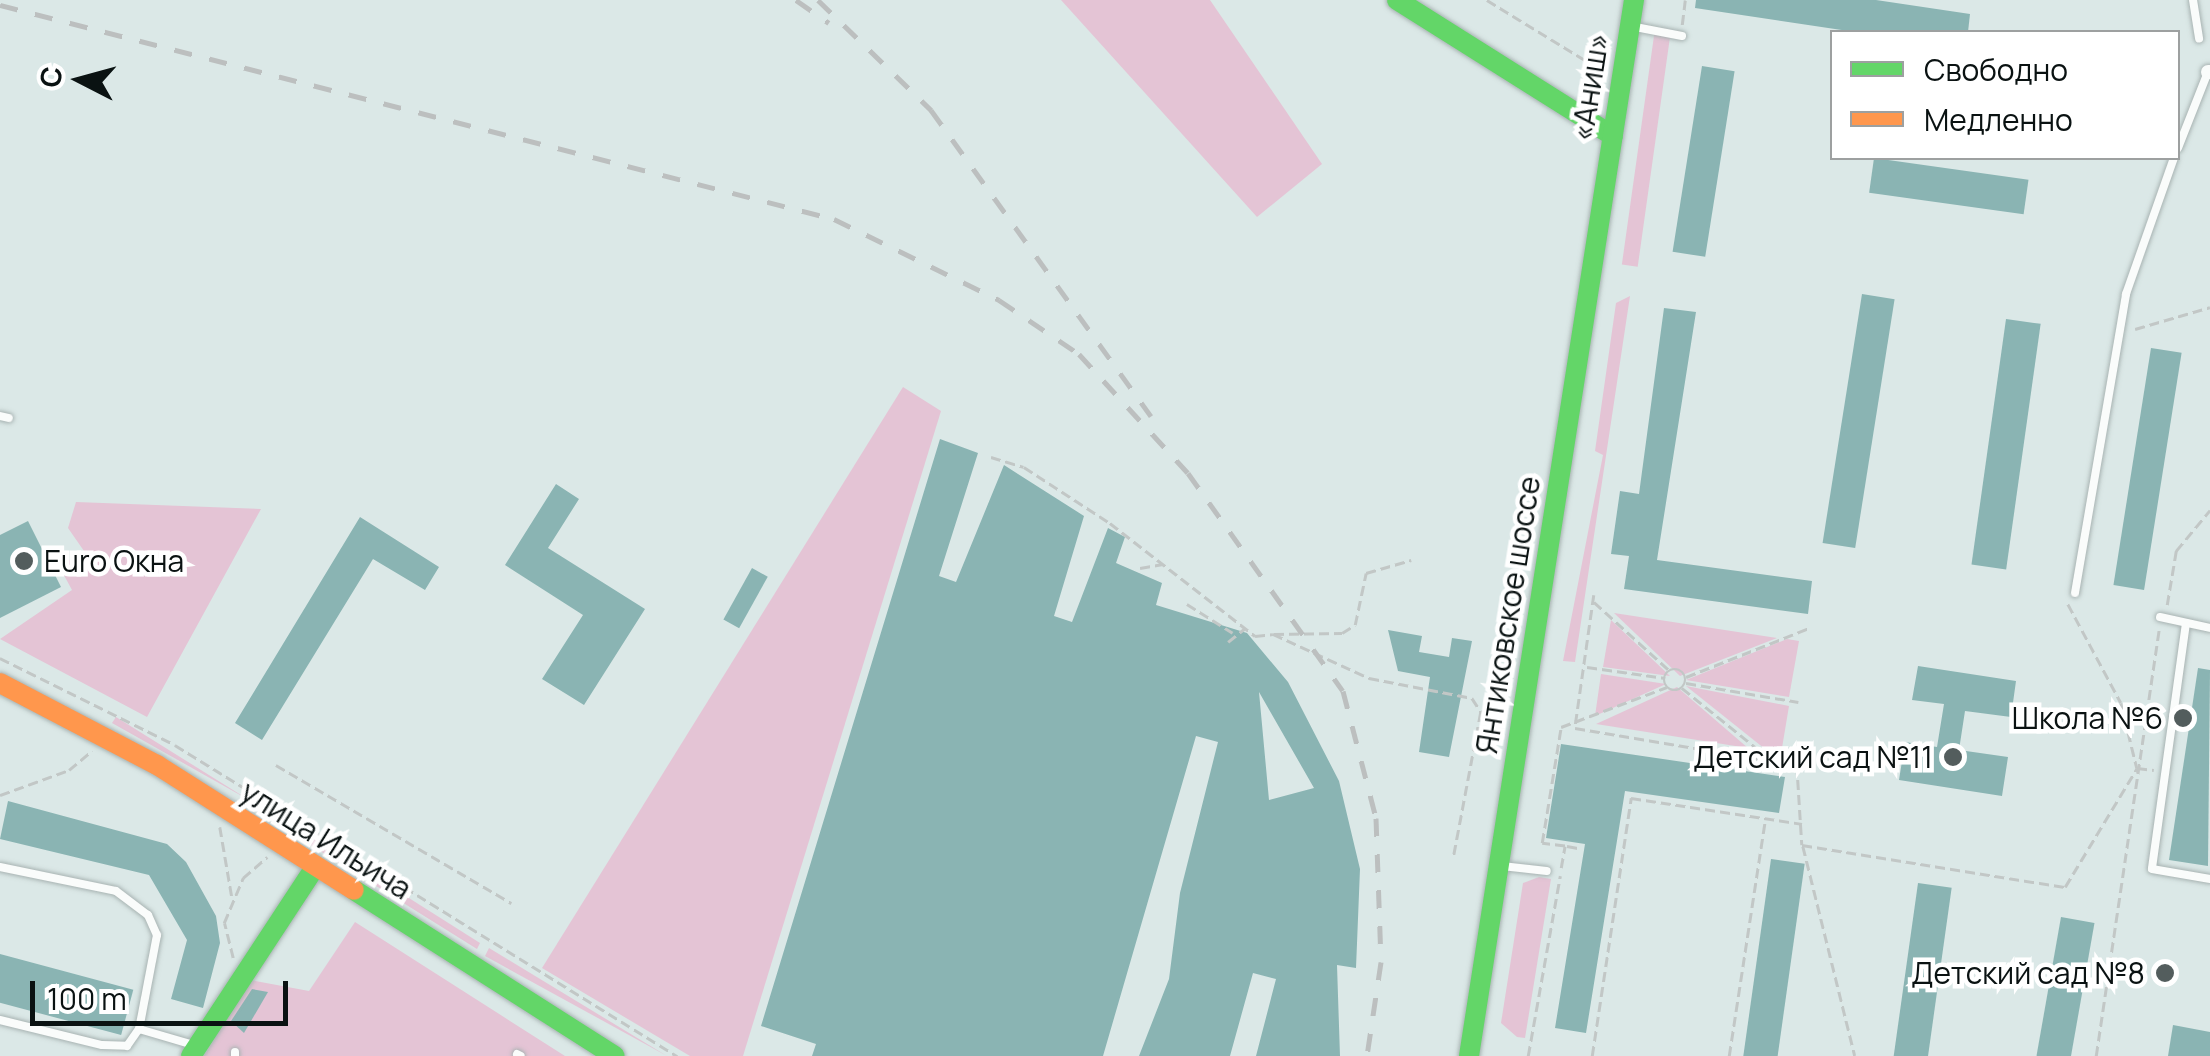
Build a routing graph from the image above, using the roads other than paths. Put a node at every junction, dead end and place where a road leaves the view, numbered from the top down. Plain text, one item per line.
1 (1396, 0) edge
2 (1634, 0) edge
3 (2192, 0) edge
4 (1630, 26) junction
5 (1682, 36) road end
6 (2199, 38) dead end
7 (2209, 72) edge
8 (1613, 136) junction
9 (2180, 143) edge
10 (2173, 160) edge
11 (1606, 183) joint
12 (2075, 592) dead end
13 (2160, 617) road end
14 (2186, 623) junction
15 (2210, 628) edge
16 (0, 683) edge
17 (0, 866) edge
18 (1498, 866) junction
19 (313, 870) junction
20 (1547, 871) dead end
21 (2210, 879) edge
22 (0, 1020) edge
23 (140, 1028) junction
24 (194, 1051) edge
25 (615, 1056) edge
26 (1469, 1056) edge

1 - 8 street
2 - 4 street, «Аниш»
3 - 6 lane
4 - 5 lane
4 - 8 street, «Аниш»
7 - 9 lane
8 - 11 street, «Аниш»
10 - 12 lane
11 - 18 street, Янтиковское шоссе
13 - 14 lane
14 - 15 lane
14 - 21 lane
16 - 19 street, улица Ильича
17 - 23 lane
18 - 20 lane
18 - 26 street, Янтиковское шоссе
19 - 24 street
19 - 25 street, улица Ильича
22 - 23 lane
23 - 24 lane

